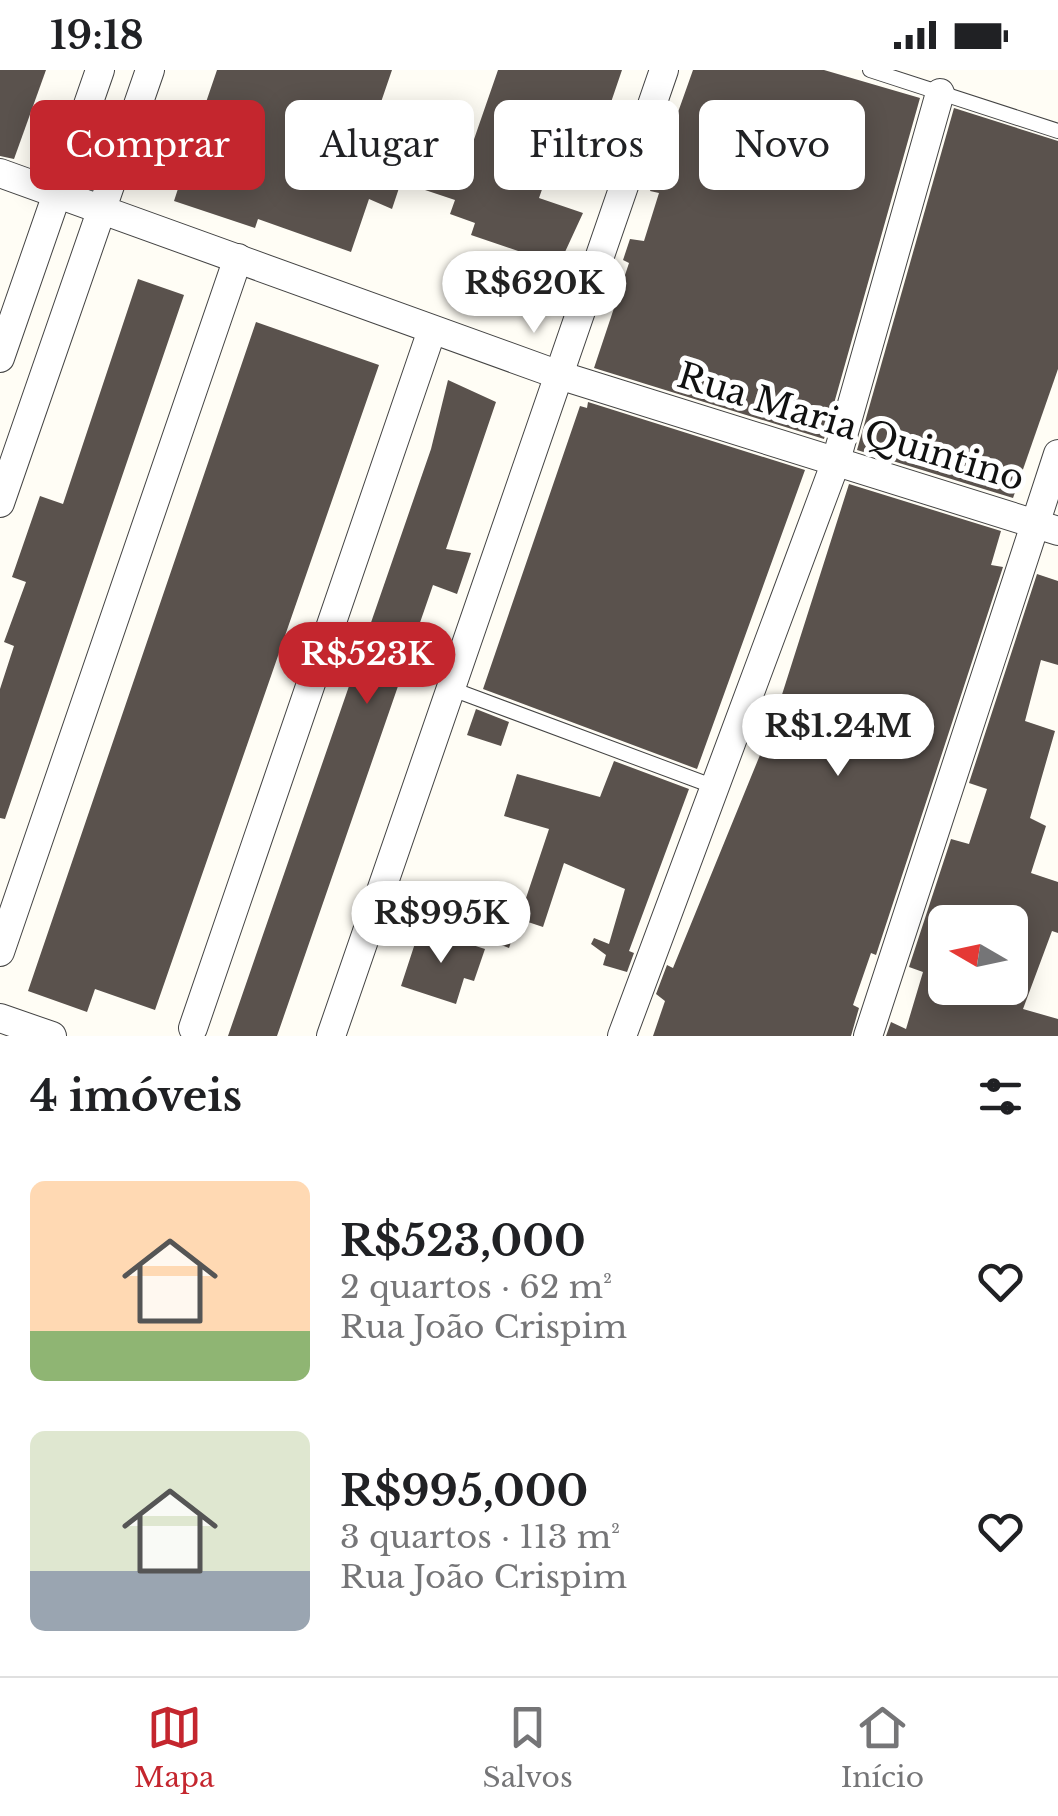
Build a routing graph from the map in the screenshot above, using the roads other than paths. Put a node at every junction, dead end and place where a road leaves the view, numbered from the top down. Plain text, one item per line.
1 (100, 70) edge
2 (150, 70) edge
3 (664, 70) edge
4 (870, 70) edge
5 (940, 93) junction
6 (1058, 131) edge
7 (0, 173) edge
8 (58, 193) junction
9 (102, 208) junction
10 (238, 258) junction
11 (432, 330) junction
12 (0, 358) edge
13 (562, 376) junction
14 (1058, 454) edge
15 (835, 464) junction
16 (0, 503) edge
17 (1046, 527) edge
18 (452, 690) junction
19 (715, 787) junction
20 (0, 952) edge
21 (0, 1018) edge
22 (192, 1028) dead end
23 (52, 1036) edge
24 (330, 1036) edge
25 (622, 1036) edge
26 (868, 1036) edge

1 - 8 street
2 - 9 street
3 - 13 street
4 - 5 lane
5 - 6 lane
5 - 15 street
7 - 8 street, Rua Maria Quintino
8 - 9 street, Rua Maria Quintino
8 - 12 street
9 - 10 street, Rua Maria Quintino
9 - 16 street
10 - 11 street, Rua Maria Quintino
10 - 20 street
11 - 13 street, Rua Maria Quintino
11 - 22 street
13 - 15 street, Rua Maria Quintino
13 - 18 street
14 - 17 street
15 - 17 street, Rua Maria Quintino
15 - 19 street
17 - 26 street
18 - 19 lane
18 - 24 street
19 - 25 street
21 - 23 street

